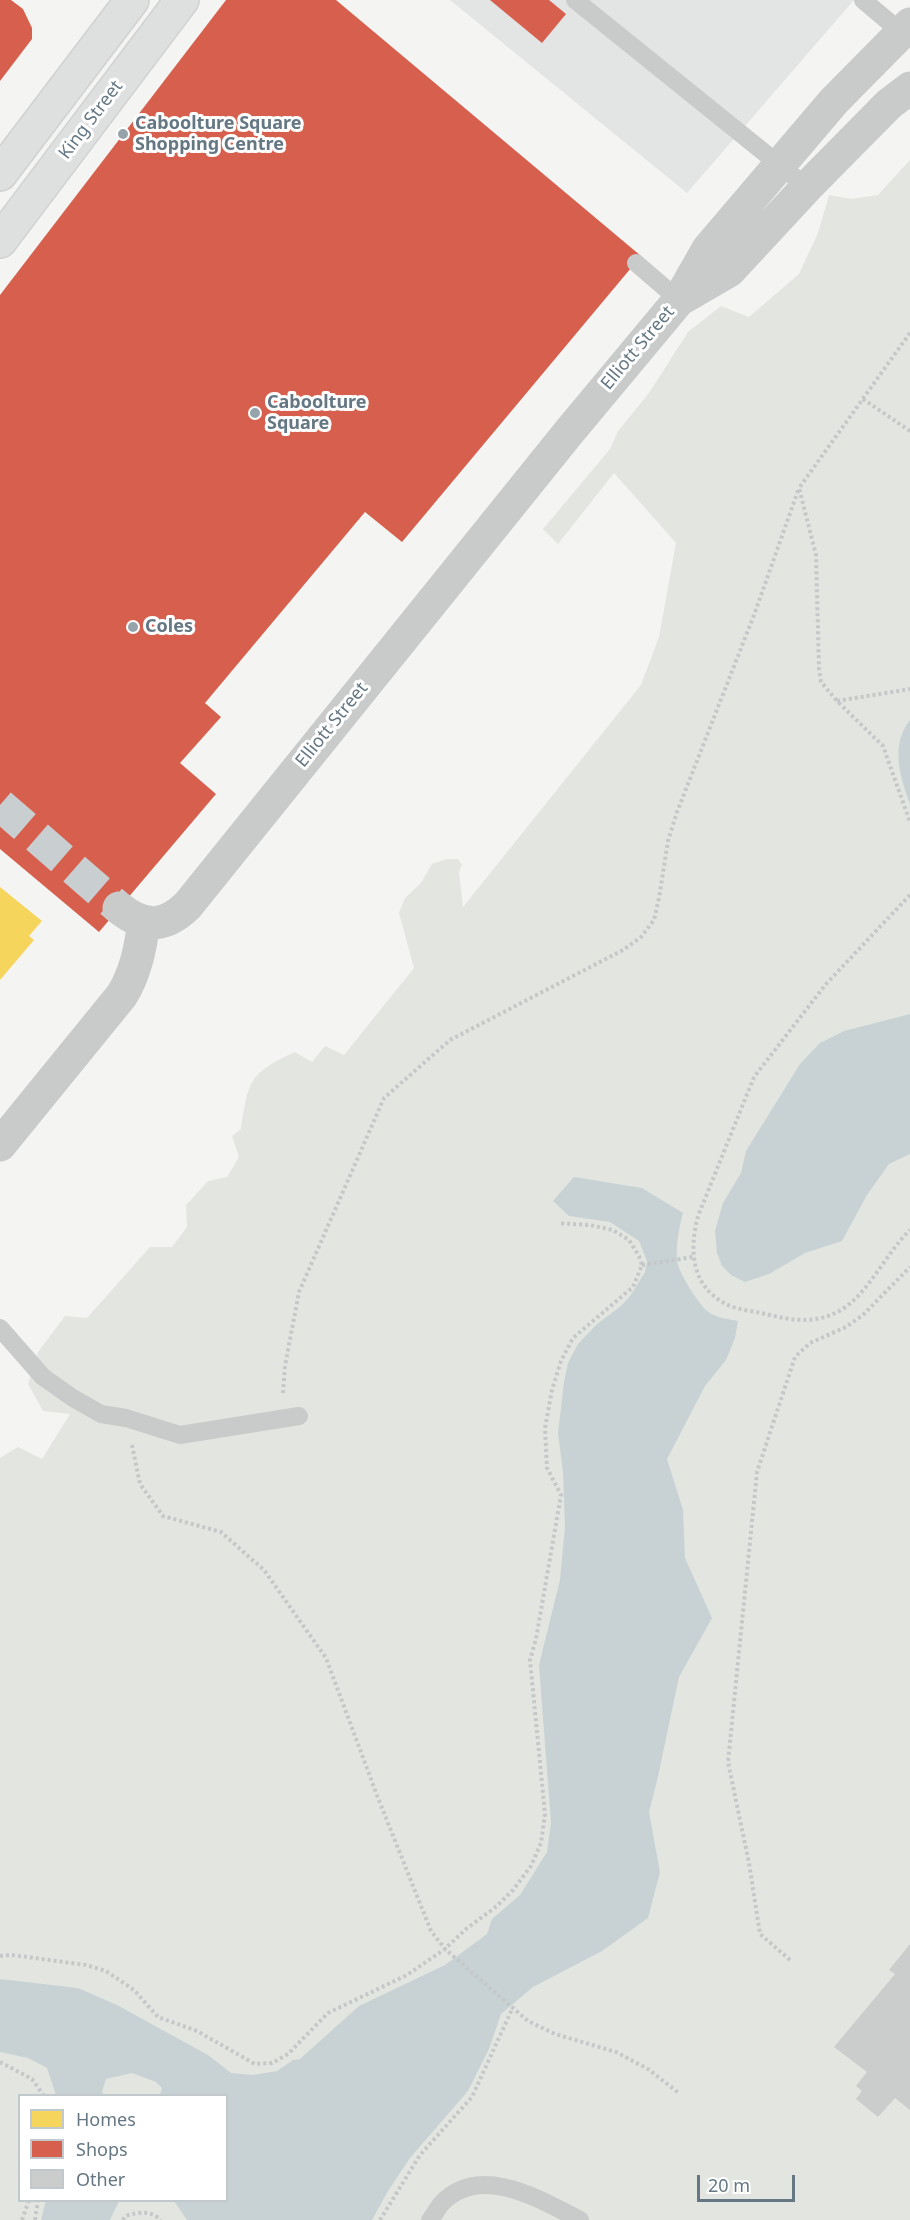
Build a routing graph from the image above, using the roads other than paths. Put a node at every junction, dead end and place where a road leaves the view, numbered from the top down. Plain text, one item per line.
1 (132, 0) edge
2 (182, 0) edge
3 (574, 0) edge
4 (863, 0) edge
5 (905, 28) edge
6 (910, 88) edge
7 (780, 165) junction
8 (0, 174) edge
9 (807, 187) junction
10 (0, 241) edge
11 (636, 263) dead end
12 (679, 300) junction
13 (0, 1145) edge
14 (0, 1328) edge
15 (290, 1417) road end
16 (430, 2220) edge
17 (580, 2220) edge

1 - 8 main road
2 - 10 main road, King Street
3 - 7 lane
4 - 5 lane
5 - 7 street, Elliott Street
6 - 9 street, Elliott Street
7 - 9 lane
7 - 12 street, Elliott Street
9 - 12 street, Elliott Street
11 - 12 lane
12 - 13 street, Elliott Street
14 - 15 lane
16 - 17 lane

